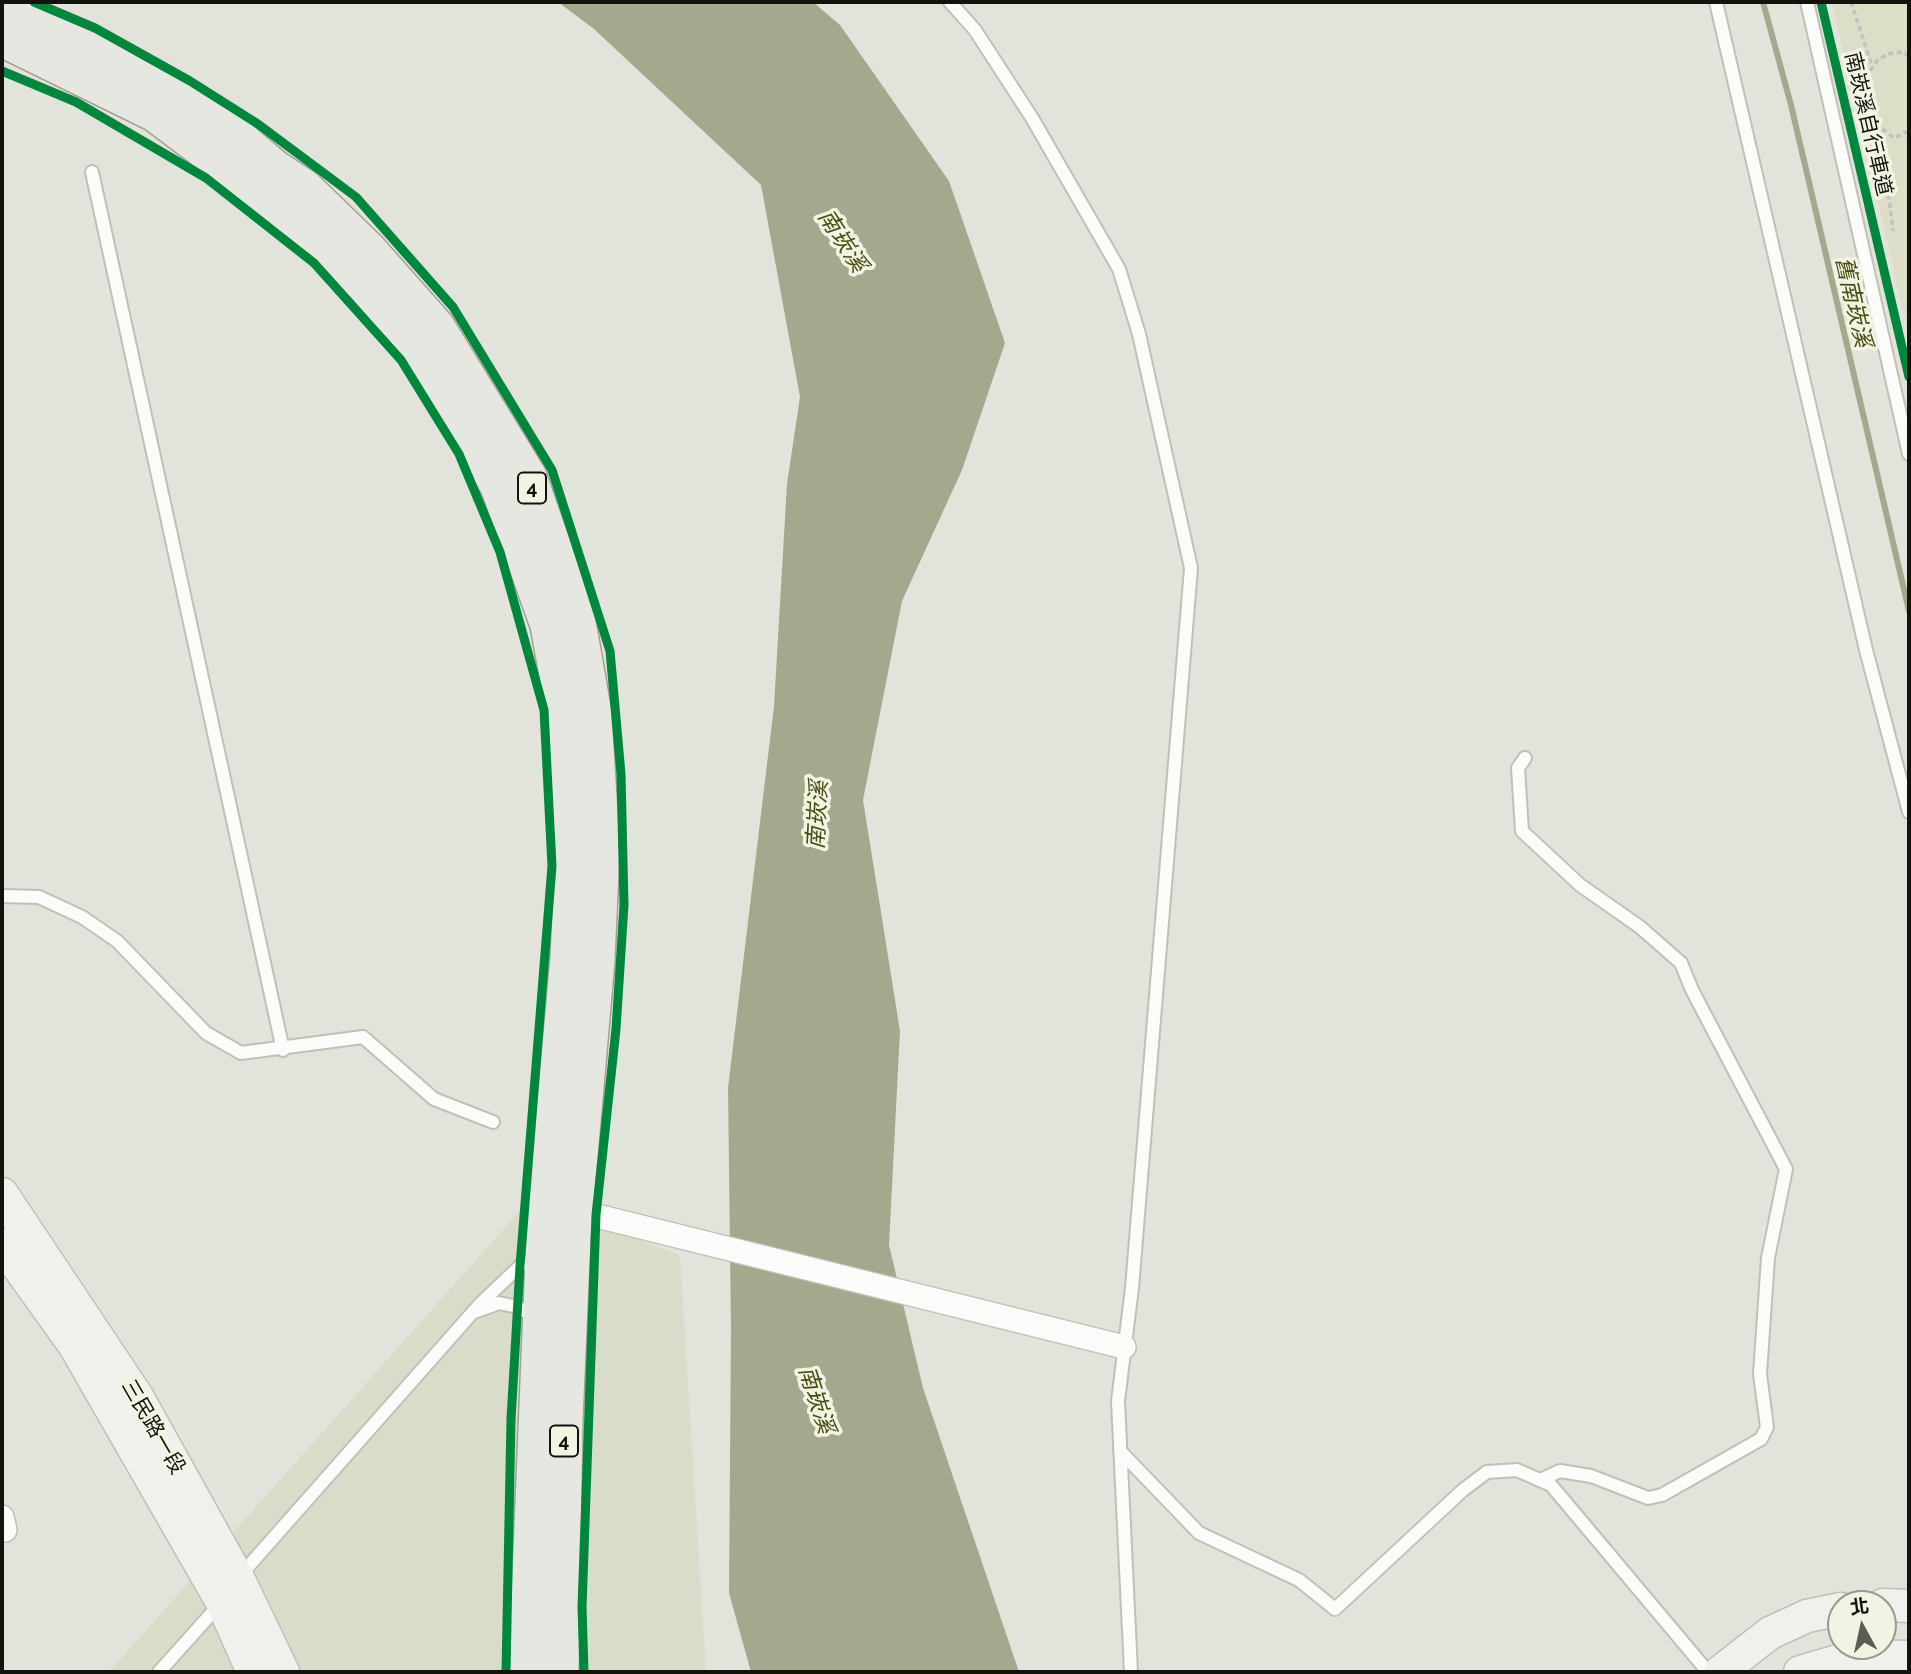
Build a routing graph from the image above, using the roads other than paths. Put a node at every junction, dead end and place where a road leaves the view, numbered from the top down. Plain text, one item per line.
1 (950, 2) edge
2 (1716, 2) edge
3 (1807, 2) edge
4 (2, 11) edge
5 (2, 38) edge
6 (92, 172) dead end
7 (1909, 454) edge
8 (1525, 758) dead end
9 (1909, 812) edge
10 (2, 895) edge
11 (283, 1050) junction
12 (493, 1122) dead end
13 (2, 1194) edge
14 (560, 1211) junction
15 (2, 1244) edge
16 (544, 1255) junction
17 (473, 1312) junction
18 (540, 1333) junction
19 (1124, 1347) junction
20 (1120, 1451) junction
21 (1540, 1480) junction
22 (230, 1590) junction
23 (1827, 1612) edge
24 (1909, 1657) edge
25 (159, 1672) edge
26 (253, 1672) edge
27 (283, 1672) edge
28 (527, 1672) edge
29 (560, 1672) edge
30 (1131, 1672) edge
31 (1708, 1672) edge
32 (1720, 1672) edge
33 (1800, 1672) edge

1 - 19 lane
2 - 9 lane
3 - 7 lane
4 - 14 main road, 4
5 - 14 main road, 4
6 - 11 lane
8 - 21 lane
10 - 11 lane
11 - 12 lane
13 - 22 street, 三民路一段
14 - 16 main road, 4
14 - 19 street
14 - 29 main road, 4
15 - 22 street, 三民路一段
16 - 17 lane
16 - 18 main road, 4
17 - 18 lane
17 - 22 lane
18 - 28 main road, 4
19 - 20 lane
20 - 21 lane
20 - 30 lane
21 - 31 lane
22 - 25 lane
22 - 26 street, 三民路一段
22 - 27 street, 三民路一段
23 - 32 street
24 - 33 street

